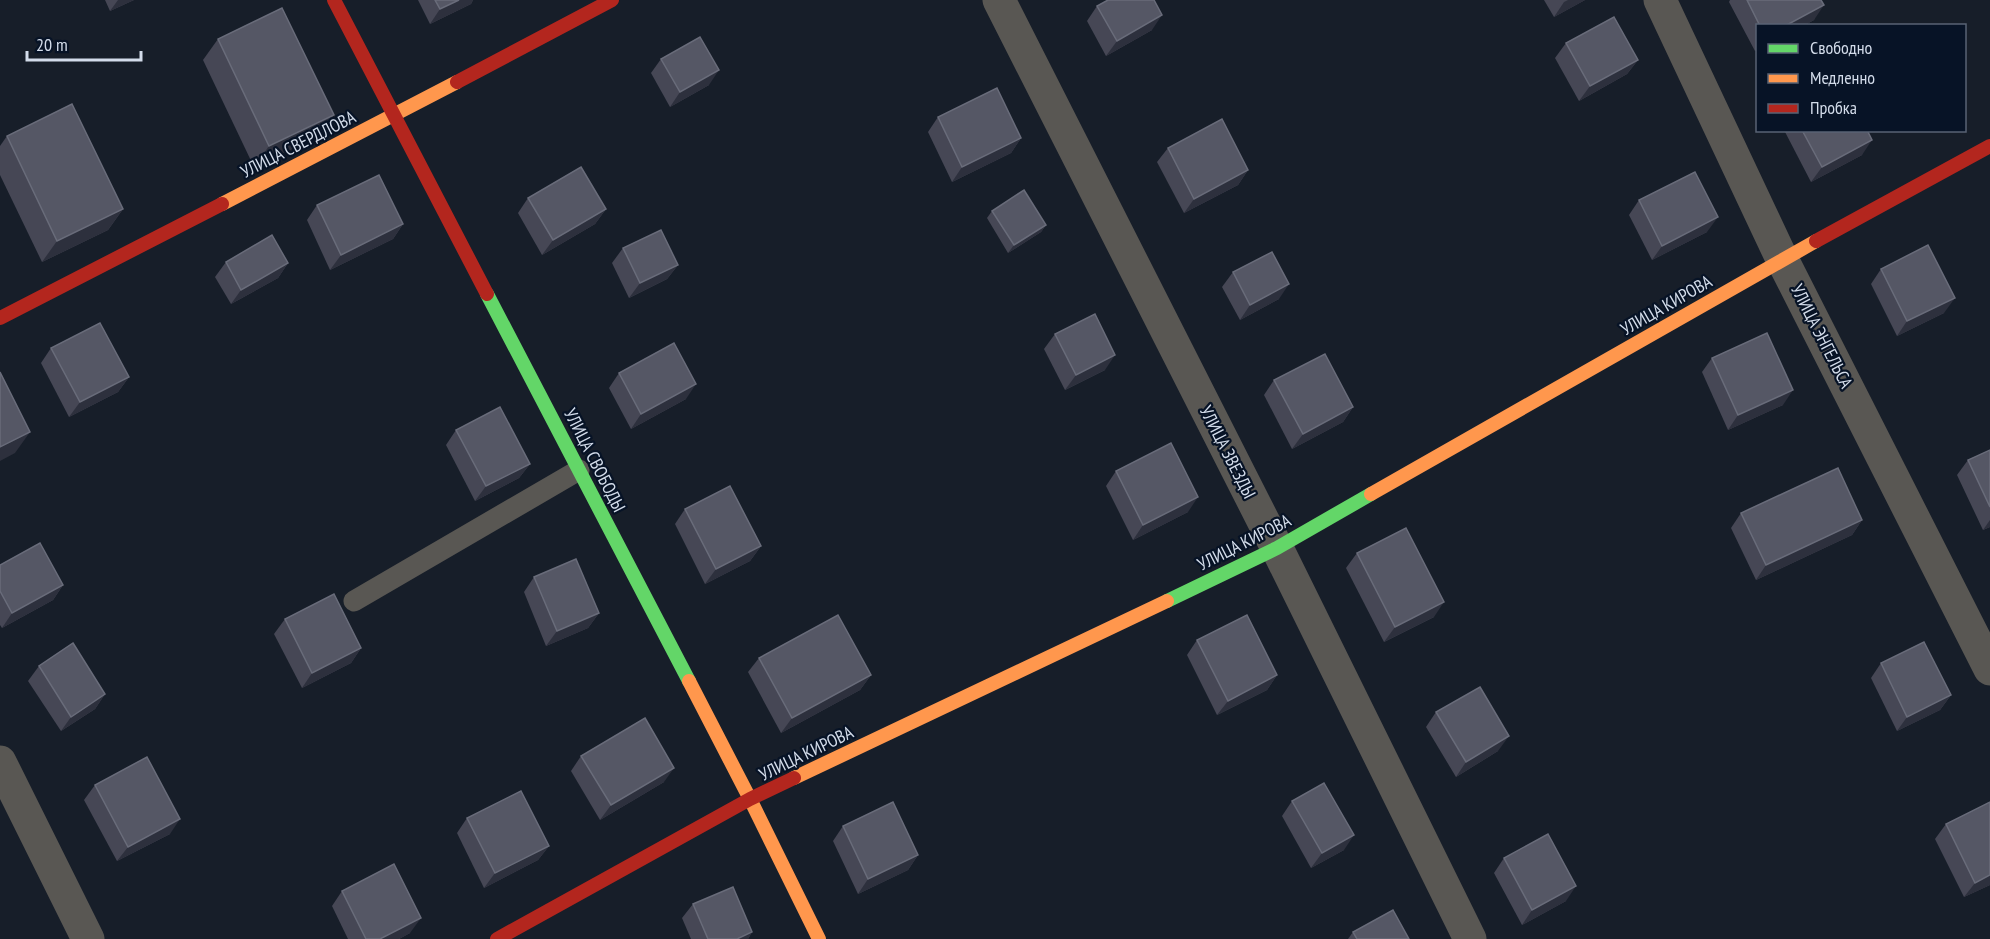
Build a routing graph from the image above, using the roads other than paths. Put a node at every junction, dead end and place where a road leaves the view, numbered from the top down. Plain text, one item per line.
1 (334, 0) edge
2 (612, 0) edge
3 (999, 0) edge
4 (1660, 0) edge
5 (395, 115) junction
6 (1990, 147) edge
7 (1782, 259) junction
8 (0, 318) edge
9 (579, 470) junction
10 (1277, 548) junction
11 (354, 601) dead end
12 (1990, 669) edge
13 (0, 762) edge
14 (750, 799) junction
15 (88, 939) edge
16 (497, 939) edge
17 (819, 939) edge
18 (1470, 939) edge

1 - 5 street, УЛИЦА СВОБОДЫ
2 - 5 street, УЛИЦА СВЕРДЛОВА
3 - 10 street, УЛИЦА ЗВЕЗДЫ
4 - 7 street, УЛИЦА ЭНГЕЛЬСА
5 - 8 street, УЛИЦА СВЕРДЛОВА
5 - 9 street, УЛИЦА СВОБОДЫ
6 - 7 street, УЛИЦА КИРОВА
7 - 10 street, УЛИЦА КИРОВА
7 - 12 street, УЛИЦА ЭНГЕЛЬСА
9 - 11 lane
9 - 14 street, УЛИЦА СВОБОДЫ
10 - 14 street, УЛИЦА КИРОВА
10 - 18 street, УЛИЦА ЗВЕЗДЫ
13 - 15 street
14 - 16 street, УЛИЦА КИРОВА
14 - 17 street, УЛИЦА СВОБОДЫ

